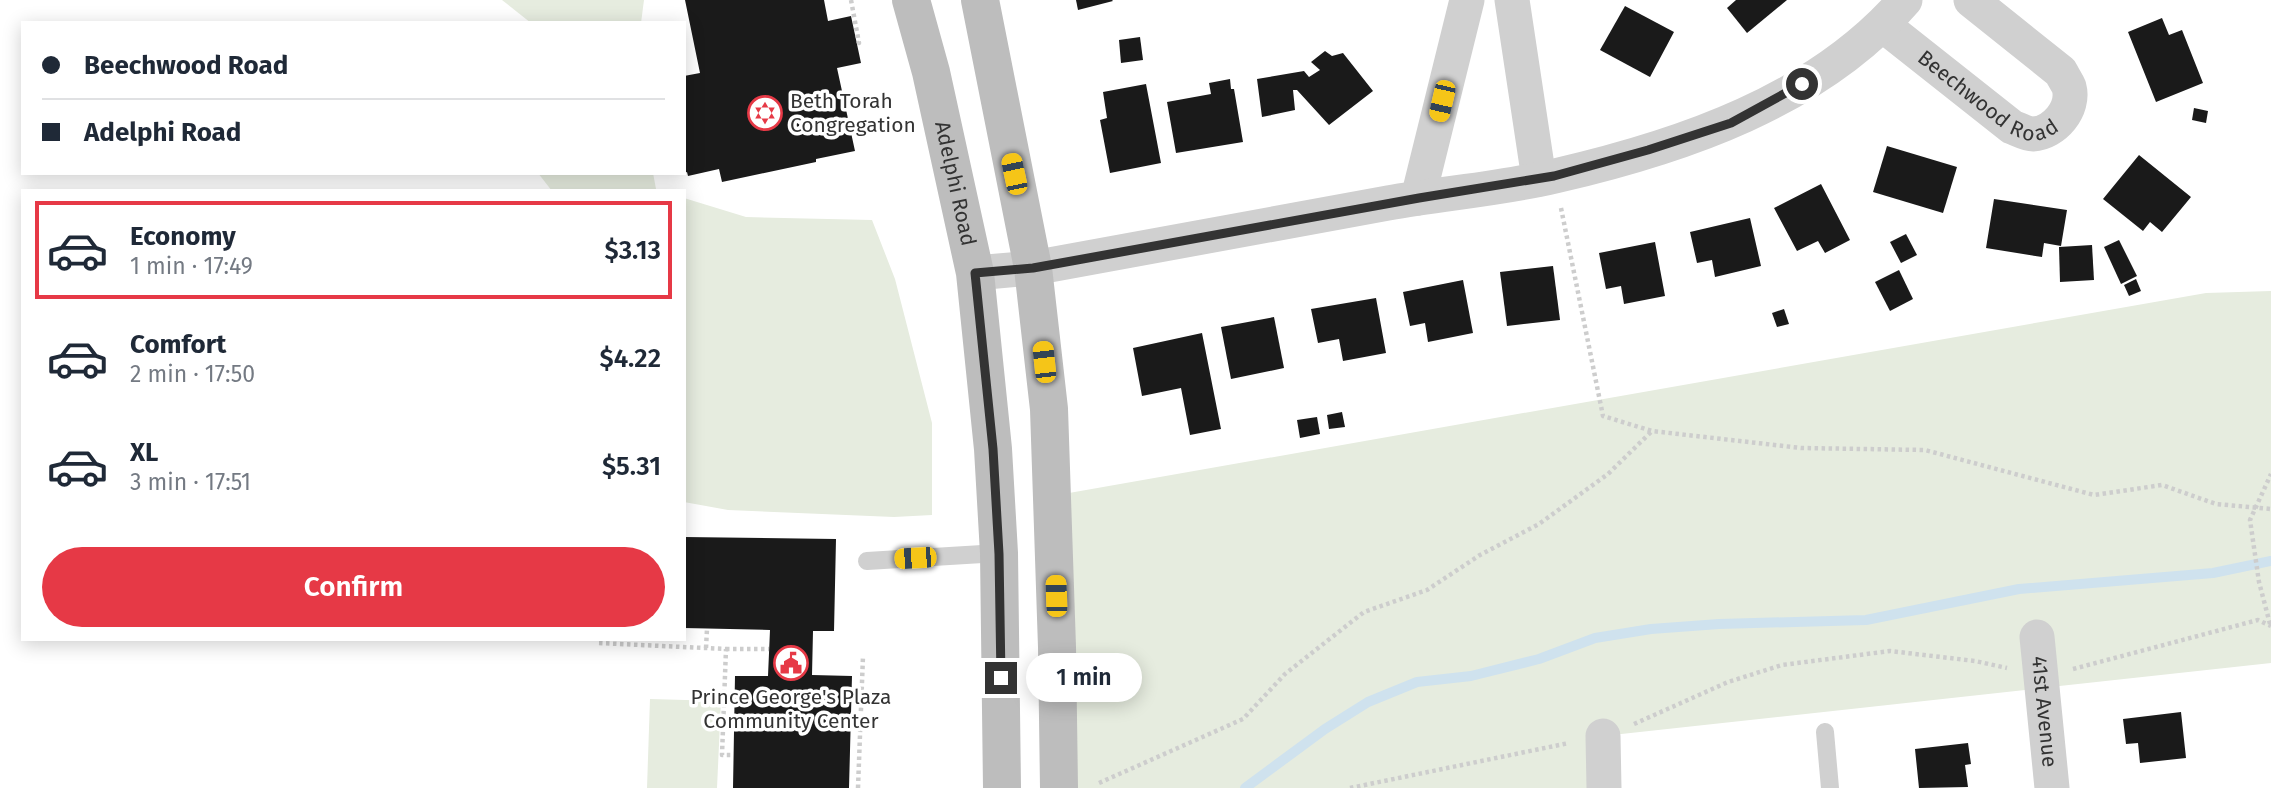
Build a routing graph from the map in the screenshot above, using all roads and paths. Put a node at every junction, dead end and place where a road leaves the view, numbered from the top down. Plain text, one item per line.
1 (851, 0) edge
2 (911, 0) edge
3 (980, 0) edge
4 (1467, 0) edge
5 (1512, 0) edge
6 (1971, 0) edge
7 (1894, 12) edge
8 (856, 44) dead end
9 (1539, 179) junction
10 (1419, 198) junction
11 (1561, 207) dead end
12 (1033, 268) junction
13 (975, 273) junction
14 (1652, 431) junction
15 (2271, 474) edge
16 (2254, 506) junction
17 (2271, 509) edge
18 (999, 554) junction
19 (867, 561) dead end
20 (2270, 626) edge
21 (707, 628) dead end
22 (2037, 637) dead end
23 (599, 643) dead end
24 (706, 648) junction
25 (726, 649) junction
26 (769, 649) dead end
27 (863, 656) dead end
28 (2041, 676) junction
29 (1825, 732) dead end
30 (1603, 736) junction
31 (733, 755) dead end
32 (1099, 783) dead end
33 (858, 788) edge
34 (1002, 788) edge
35 (1059, 788) edge
36 (1350, 788) edge
37 (1604, 788) edge
38 (1830, 788) edge
39 (2052, 788) edge

1 - 8 path
2 - 13 main road, Adelphi Road
3 - 12 main road
4 - 10 street
5 - 9 street
6 - 7 street, Beechwood Road
7 - 9 street, Beechwood Road
9 - 10 street, Beechwood Road
10 - 12 street, Beechwood Road
11 - 14 path
12 - 13 street, Beechwood Road
12 - 35 main road
13 - 18 main road, Adelphi Road
14 - 16 path
14 - 32 path
15 - 16 path
16 - 17 path
16 - 20 path
18 - 19 lane
18 - 34 main road, Adelphi Road
20 - 28 path
21 - 24 path
22 - 28 street, 41st Avenue
23 - 24 path
24 - 25 path
25 - 26 path
25 - 31 path
27 - 33 path
28 - 30 path
28 - 39 street, 41st Avenue
29 - 38 lane
30 - 36 path
30 - 37 street

